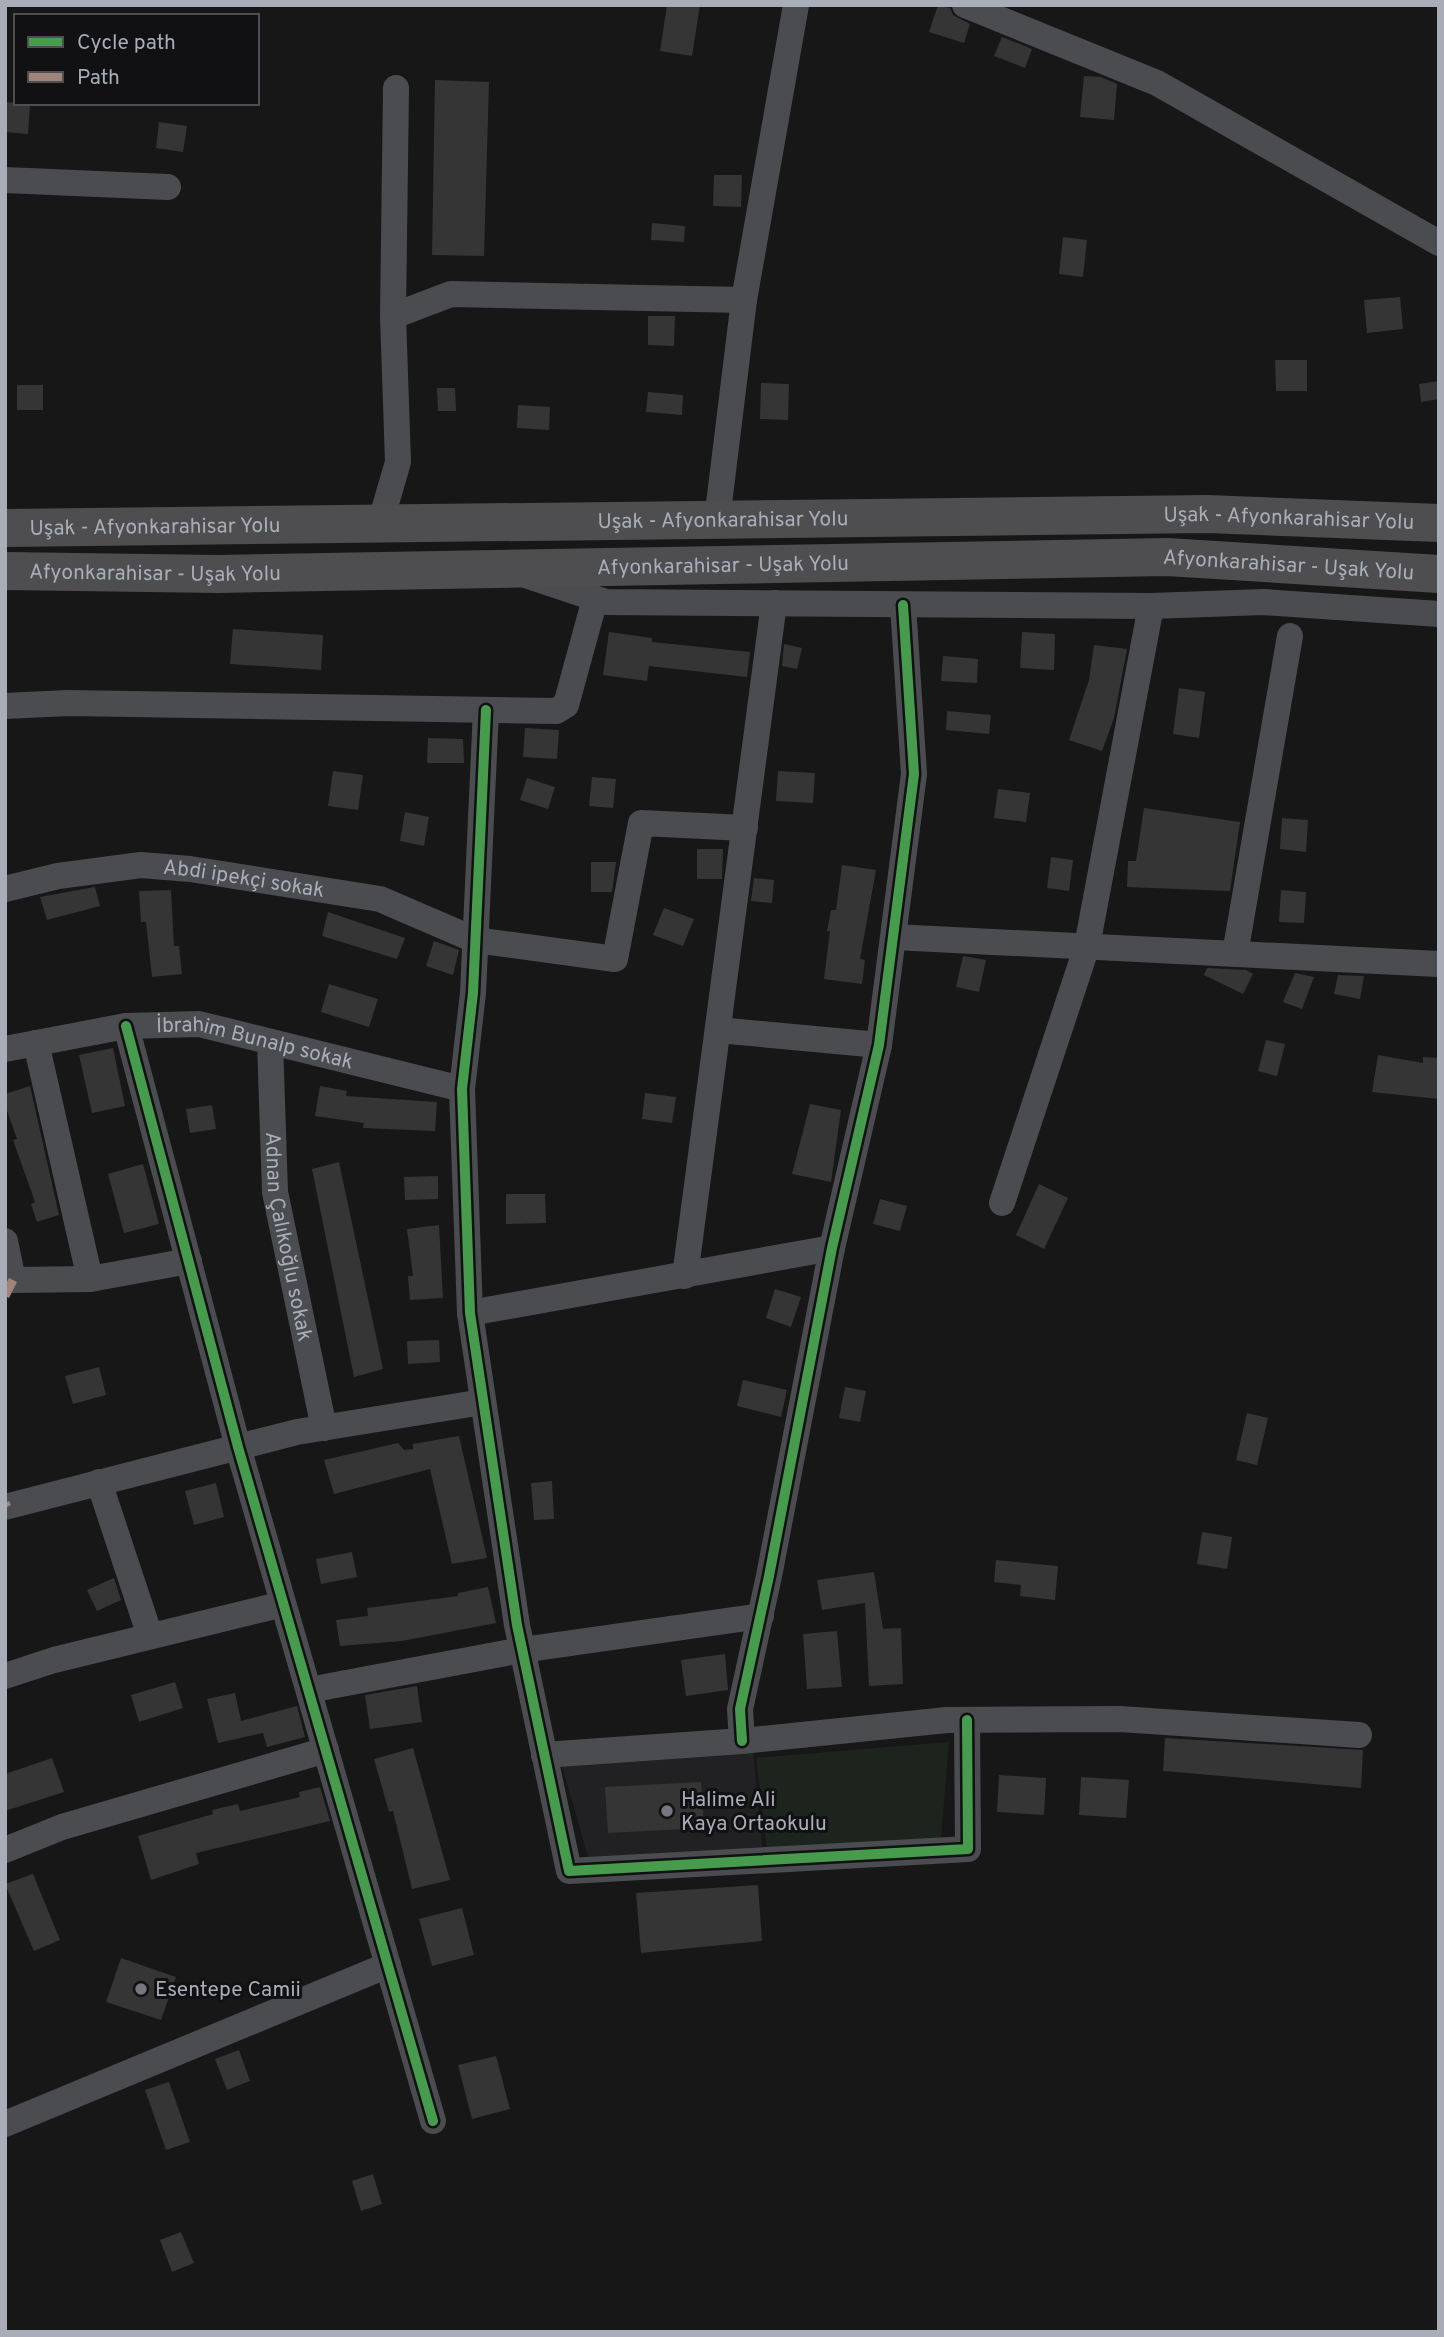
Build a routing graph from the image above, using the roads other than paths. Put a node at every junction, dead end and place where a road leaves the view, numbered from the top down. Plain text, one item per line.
1 (796, 5) edge
2 (965, 5) edge
3 (396, 88) dead end
4 (5, 180) edge
5 (168, 187) dead end
6 (1439, 243) edge
7 (744, 300) junction
8 (393, 316) junction
9 (718, 520) junction
10 (1439, 523) edge
11 (380, 524) junction
12 (5, 528) edge
13 (508, 569) junction
14 (5, 571) edge
15 (1439, 574) edge
16 (595, 599) junction
17 (774, 604) junction
18 (902, 605) junction
19 (1151, 606) junction
20 (1439, 614) edge
21 (1290, 635) dead end
22 (5, 706) edge
23 (486, 710) junction
24 (745, 828) junction
25 (5, 889) edge
26 (894, 937) junction
27 (475, 940) junction
28 (1087, 946) junction
29 (1236, 954) junction
30 (1439, 964) edge
31 (126, 1027) junction
32 (718, 1030) junction
33 (270, 1042) junction
34 (36, 1043) junction
35 (879, 1045) junction
36 (5, 1049) edge
37 (462, 1089) junction
38 (1002, 1203) dead end
39 (5, 1241) edge
40 (832, 1248) junction
41 (188, 1261) junction
42 (685, 1276) junction
43 (90, 1279) junction
44 (9, 1288) edge
45 (470, 1313) junction
46 (483, 1402) junction
47 (324, 1428) junction
48 (238, 1447) junction
49 (99, 1482) junction
50 (6, 1506) edge
51 (284, 1604) junction
52 (761, 1616) junction
53 (150, 1636) junction
54 (522, 1650) junction
55 (5, 1676) edge
56 (309, 1690) junction
57 (967, 1720) junction
58 (1359, 1735) dead end
59 (742, 1741) junction
60 (326, 1750) junction
61 (544, 1755) junction
62 (5, 1850) edge
63 (388, 1965) junction
64 (433, 2121) dead end
65 (5, 2124) edge

1 - 7 street
2 - 6 street
3 - 8 street
4 - 5 street
7 - 8 street
7 - 9 street
8 - 11 street
9 - 10 highway, Uşak - Afyonkarahisar Yolu
9 - 11 highway, Uşak - Afyonkarahisar Yolu
11 - 12 highway, Uşak - Afyonkarahisar Yolu
13 - 14 highway, Afyonkarahisar - Uşak Yolu
13 - 15 highway, Afyonkarahisar - Uşak Yolu
13 - 16 street
16 - 17 street
16 - 23 street
17 - 18 street
17 - 24 street
18 - 19 street
18 - 26 street
19 - 20 street
19 - 28 street
21 - 29 street
22 - 23 street
23 - 27 street
24 - 27 street, Abdi ipekçi sokak
24 - 32 street
25 - 27 street, Abdi ipekçi sokak
26 - 28 street
26 - 35 street
27 - 37 street
28 - 29 street
28 - 38 street
29 - 30 street
31 - 33 street, İbrahim Bunalp sokak
31 - 34 street, İbrahim Bunalp sokak
31 - 41 street
32 - 35 street
32 - 42 street
33 - 37 street, İbrahim Bunalp sokak
33 - 47 street, Adnan Çalıkoğlu sokak
34 - 36 street, İbrahim Bunalp sokak
34 - 43 street
35 - 40 street
37 - 45 street
39 - 44 street
40 - 42 street
40 - 52 street
41 - 43 street
41 - 48 street
42 - 45 street
43 - 44 street
45 - 46 street
46 - 47 street
46 - 54 street
47 - 48 street
48 - 49 street
48 - 51 street
49 - 50 street
49 - 53 street
51 - 53 street
51 - 56 street
52 - 54 street
52 - 59 street
53 - 55 street
54 - 56 street
54 - 61 street
56 - 60 street
57 - 58 street
57 - 59 street
57 - 61 street
59 - 61 street
60 - 62 street
60 - 63 street
63 - 64 street
63 - 65 street

